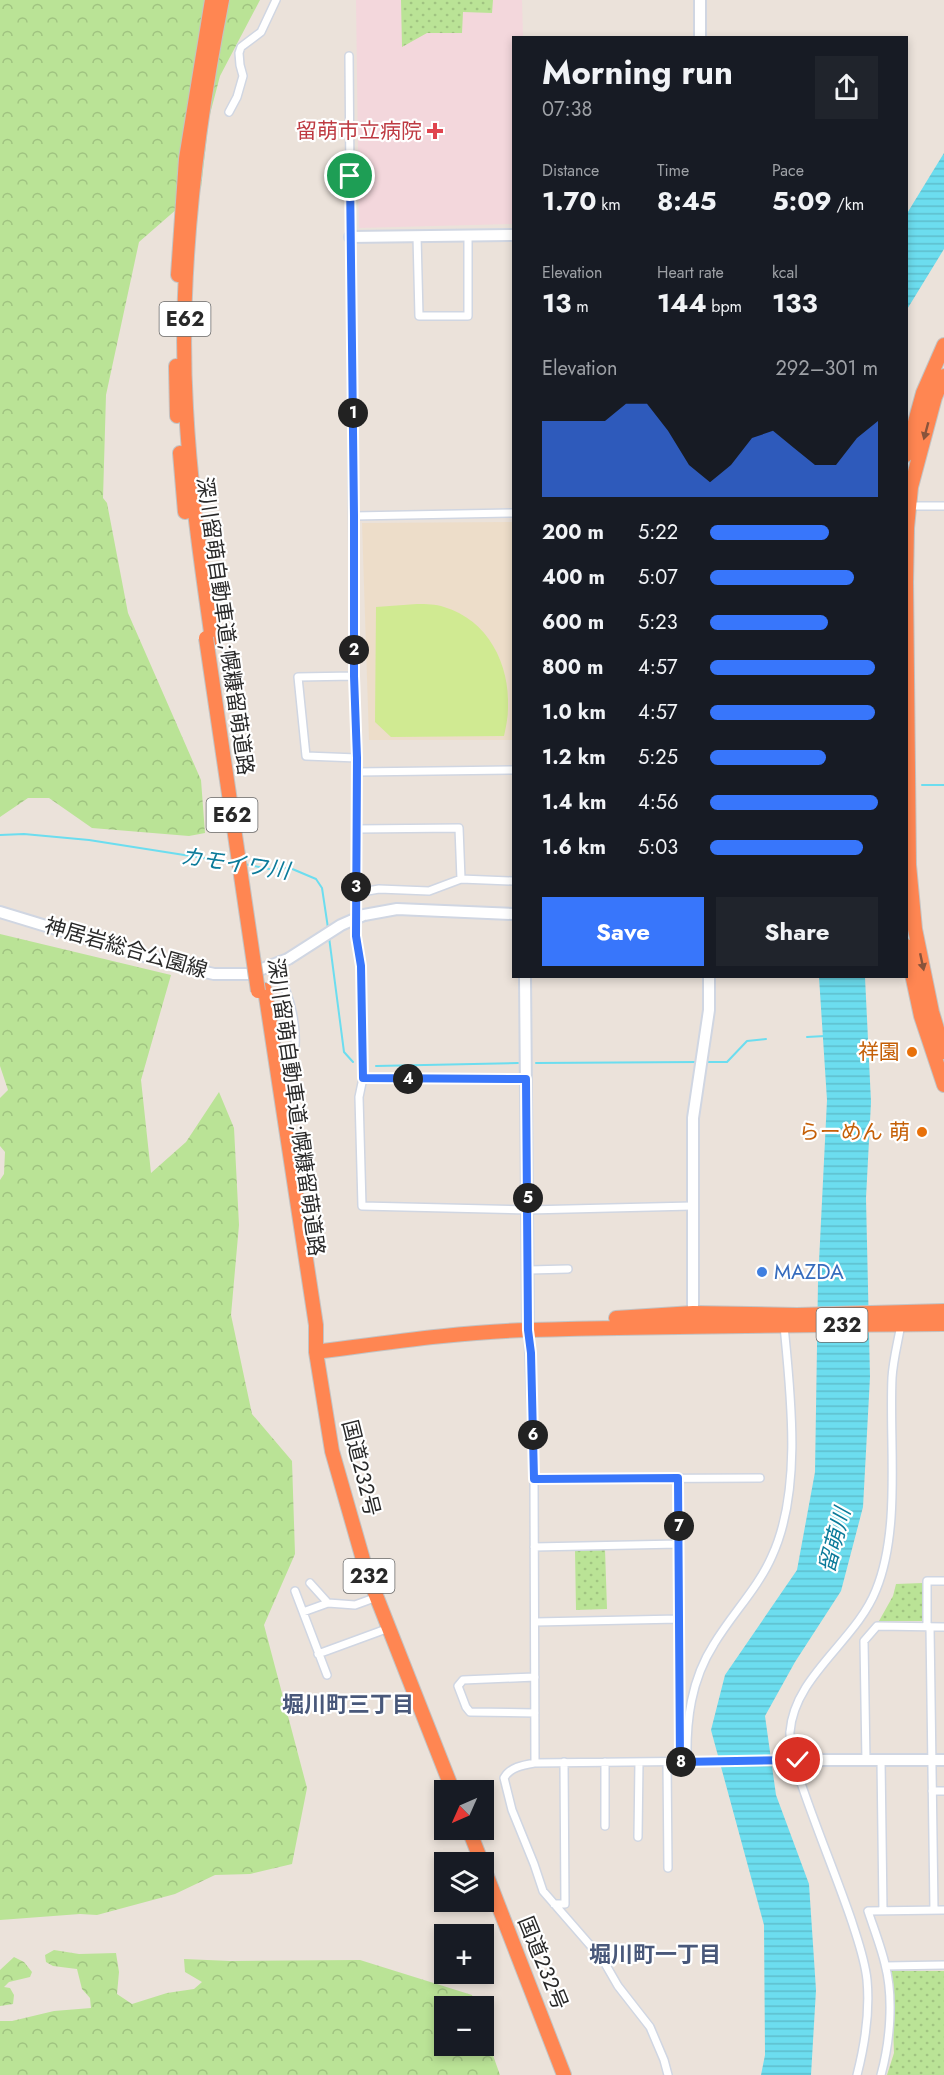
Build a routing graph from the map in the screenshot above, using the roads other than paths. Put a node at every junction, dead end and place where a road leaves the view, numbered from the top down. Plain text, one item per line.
1 (212, 0) edge
2 (222, 0) edge
3 (276, 0) edge
4 (700, 0) edge
5 (700, 36) edge
6 (349, 56) dead end
7 (229, 112) dead end
8 (512, 235) edge
9 (468, 236) junction
10 (350, 237) junction
11 (417, 237) junction
12 (944, 345) edge
13 (944, 376) edge
14 (908, 449) edge
15 (908, 506) edge
16 (944, 506) edge
17 (512, 513) edge
18 (354, 516) junction
19 (209, 639) junction
20 (354, 676) junction
21 (357, 758) junction
22 (512, 770) edge
23 (908, 771) edge
24 (357, 772) junction
25 (357, 829) junction
26 (461, 879) junction
27 (512, 881) edge
28 (356, 893) junction
29 (0, 912) edge
30 (512, 915) edge
31 (908, 955) edge
32 (276, 965) junction
33 (525, 978) edge
34 (709, 978) edge
35 (936, 1034) edge
36 (295, 1047) dead end
37 (944, 1052) edge
38 (363, 1078) junction
39 (526, 1079) junction
40 (944, 1085) edge
41 (692, 1206) junction
42 (528, 1210) junction
43 (568, 1269) dead end
44 (529, 1270) junction
45 (944, 1311) edge
46 (693, 1319) junction
47 (892, 1320) junction
48 (793, 1323) junction
49 (944, 1323) edge
50 (528, 1330) junction
51 (315, 1352) junction
52 (678, 1478) junction
53 (760, 1478) dead end
54 (534, 1479) junction
55 (679, 1544) junction
56 (534, 1547) junction
57 (944, 1581) edge
58 (310, 1583) dead end
59 (295, 1591) dead end
60 (377, 1597) junction
61 (328, 1603) junction
62 (303, 1612) junction
63 (679, 1619) junction
64 (535, 1622) junction
65 (929, 1627) junction
66 (944, 1627) edge
67 (389, 1628) junction
68 (318, 1654) junction
69 (327, 1675) dead end
70 (535, 1677) junction
71 (535, 1713) junction
72 (881, 1759) junction
73 (795, 1760) junction
74 (932, 1760) junction
75 (944, 1760) edge
76 (866, 1761) junction
77 (564, 1762) junction
78 (605, 1762) junction
79 (639, 1762) junction
80 (667, 1762) junction
81 (686, 1762) junction
82 (535, 1763) junction
83 (449, 1780) edge
84 (932, 1791) junction
85 (944, 1791) edge
86 (606, 1827) dead end
87 (638, 1837) dead end
88 (668, 1868) dead end
89 (494, 1895) edge
90 (554, 1904) junction
91 (934, 1910) junction
92 (944, 1910) edge
93 (883, 1911) junction
94 (618, 1952) dead end
95 (603, 1960) junction
96 (944, 1965) edge
97 (886, 1966) junction
98 (564, 2075) edge
99 (668, 2075) edge
100 (857, 2075) edge
101 (881, 2075) edge

1 - 19 highway, 深川留萌自動車道;幌糠留萌道路 / E62
2 - 19 highway, 深川留萌自動車道;幌糠留萌道路 / E62
3 - 7 street
4 - 5 main road
6 - 10 street
8 - 9 main road
9 - 11 main road
9 - 11 street
10 - 11 main road
10 - 18 street
12 - 14 highway
13 -> 15 highway
15 - 16 street
17 - 18 street
18 - 20 street
19 - 51 highway, 深川留萌自動車道;幌糠留萌道路 / E62
20 - 21 street
20 - 21 street
21 - 24 street
22 - 24 street
23 -> 35 highway
24 - 25 street
25 - 26 street
25 - 28 street
26 - 27 street
26 - 28 street
28 - 38 street
29 - 32 main road, 神居岩総合公園線
30 - 32 main road, 神居岩総合公園線, bridge
31 - 35 highway
32 - 36 street
33 - 39 main road
34 - 41 main road
35 - 37 highway
35 - 40 highway
38 - 39 street
38 - 42 street
39 - 42 main road
41 - 42 street
41 - 46 main road
42 - 44 main road
43 - 44 street
44 - 50 main road
45 - 47 highway, 232
46 - 48 highway, 232
46 - 50 highway, 232
47 - 48 highway, 232
47 - 49 highway, 232
47 - 73 street
48 - 81 street
50 - 51 highway, 232
50 - 54 street
51 - 60 highway, 国道232号 / 232
52 - 53 street
52 - 54 street
52 - 55 street
54 - 56 street
55 - 56 street
55 - 63 street
56 - 64 street
57 - 65 street
58 - 61 street
59 - 62 street
60 - 61 street
60 - 67 highway, 国道232号 / 232
61 - 62 street
62 - 68 street
63 - 64 street
63 - 81 street
64 - 70 street
65 - 66 street
65 - 74 street
65 - 76 street
67 - 68 street
67 - 83 highway, 国道232号 / 232
68 - 69 street
70 - 71 street
70 - 71 street
71 - 82 street
72 - 74 main road
72 - 76 main road
72 - 93 street
73 - 76 main road
73 - 81 street
73 - 100 street
74 - 75 main road
74 - 84 street
77 - 78 street
77 - 82 street
77 - 90 street
78 - 79 street
78 - 86 street
79 - 80 street
79 - 87 street
80 - 81 street
80 - 88 street
82 - 90 street
84 - 85 street
84 - 91 street
89 - 98 highway, 国道232号
90 - 95 street
91 - 92 street
91 - 93 street
93 - 97 street
94 - 95 street
95 - 99 street
96 - 97 street
97 - 101 street

